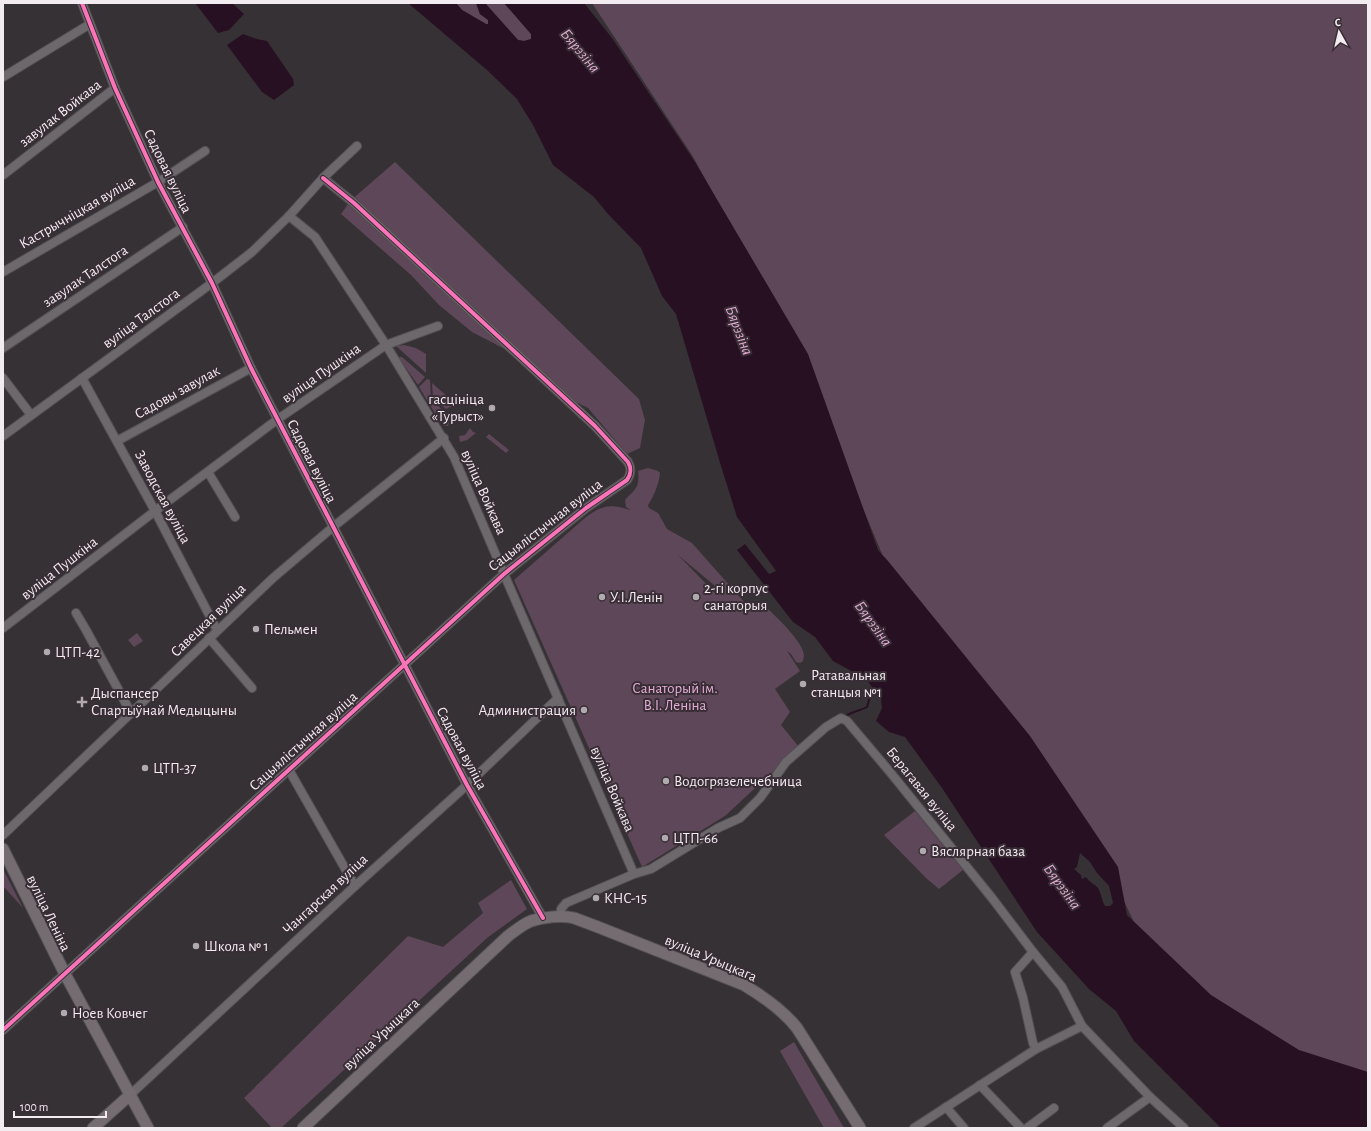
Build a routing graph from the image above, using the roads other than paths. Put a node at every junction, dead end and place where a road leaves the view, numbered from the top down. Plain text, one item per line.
1 (82, 3) edge
2 (90, 24) junction
3 (3, 77) edge
4 (116, 88) junction
5 (357, 146) dead end
6 (205, 151) dead end
7 (3, 175) edge
8 (323, 178) junction
9 (158, 182) junction
10 (289, 216) junction
11 (183, 227) junction
12 (3, 272) edge
13 (212, 283) junction
14 (438, 326) dead end
15 (386, 345) junction
16 (3, 348) edge
17 (251, 368) junction
18 (3, 378) edge
19 (82, 378) junction
20 (30, 415) junction
21 (278, 419) junction
22 (3, 436) edge
23 (444, 438) junction
24 (117, 441) junction
25 (208, 472) junction
26 (155, 511) junction
27 (235, 517) dead end
28 (332, 527) junction
29 (504, 574) junction
30 (76, 613) dead end
31 (3, 628) edge
32 (217, 630) junction
33 (209, 638) junction
34 (405, 665) junction
35 (252, 688) dead end
36 (558, 698) junction
37 (131, 713) junction
38 (289, 770) junction
39 (467, 785) junction
40 (3, 835) edge
41 (3, 849) edge
42 (634, 874) junction
43 (355, 886) junction
44 (561, 917) junction
45 (543, 918) junction
46 (1032, 952) junction
47 (65, 974) junction
48 (1082, 1026) junction
49 (3, 1030) edge
50 (1036, 1049) junction
51 (980, 1085) junction
52 (131, 1094) junction
53 (1150, 1097) junction
54 (946, 1107) junction
55 (1054, 1108) dead end
56 (93, 1128) edge
57 (148, 1128) edge
58 (302, 1128) edge
59 (860, 1128) edge
60 (914, 1128) edge
61 (964, 1128) edge
62 (1021, 1128) edge
63 (1028, 1128) edge
64 (1107, 1128) edge
65 (1184, 1128) edge

1 - 2 street, Садовая вуліца
2 - 3 street
2 - 4 street, Садовая вуліца
4 - 7 street, завулак Войкава
4 - 9 street, Садовая вуліца
5 - 8 street, вуліца Талстога
6 - 9 street, Кастрычніцкая вуліца
8 - 10 street, вуліца Талстога
8 - 29 street, Сацыялістычная вуліца
9 - 11 street, Садовая вуліца
9 - 12 street, Кастрычніцкая вуліца
10 - 13 street, вуліца Талстога
10 - 15 street, вуліца Войкава
11 - 13 street, Садовая вуліца
11 - 16 street, завулак Талстога
13 - 17 street, Садовая вуліца
13 - 19 street, вуліца Талстога
14 - 15 street, вуліца Пушкіна
15 - 21 street, вуліца Пушкіна
15 - 23 street, вуліца Войкава
17 - 21 street, Садовая вуліца
17 - 24 street, Садовы завулак
18 - 20 street
19 - 20 street, вуліца Талстога
19 - 24 street, Заводская вуліца
20 - 22 street, вуліца Талстога
21 - 25 street, вуліца Пушкіна
21 - 28 street, Садовая вуліца
23 - 28 street, Савецкая вуліца
23 - 29 street, вуліца Войкава
24 - 26 street, Заводская вуліца
25 - 26 street, вуліца Пушкіна
25 - 27 street
26 - 31 street, вуліца Пушкіна
26 - 32 street, Заводская вуліца
28 - 32 street, Савецкая вуліца
28 - 34 street, Садовая вуліца
29 - 34 street, Сацыялістычная вуліца
29 - 36 street, вуліца Войкава
30 - 37 street
32 - 33 street, Савецкая вуліца
33 - 35 street
33 - 37 street, Савецкая вуліца
34 - 38 street, Сацыялістычная вуліца
34 - 39 street, Садовая вуліца
36 - 39 street, Чангарская вуліца
36 - 42 street, вуліца Войкава
37 - 40 street, Савецкая вуліца
38 - 43 street
38 - 47 street, Сацыялістычная вуліца
39 - 43 street, Чангарская вуліца
39 - 45 street, Садовая вуліца
41 - 47 main road, вуліца Леніна
42 - 44 street
42 - 46 street, Берагавая вуліца
43 - 52 street, Чангарская вуліца
44 - 45 main road, вуліца Урыцкага
44 - 59 main road, вуліца Урыцкага
45 - 58 main road, вуліца Урыцкага
46 - 48 street, Берагавая вуліца
46 - 50 street
47 - 49 street, Сацыялістычная вуліца
47 - 52 main road, вуліца Леніна
48 - 50 street
48 - 53 street, Берагавая вуліца
50 - 51 street
51 - 54 street
51 - 62 street
52 - 56 main road, Чангарская вуліца
52 - 57 main road, вуліца Леніна
53 - 64 street
53 - 65 street, Берагавая вуліца
54 - 60 street
54 - 61 street
55 - 63 street

